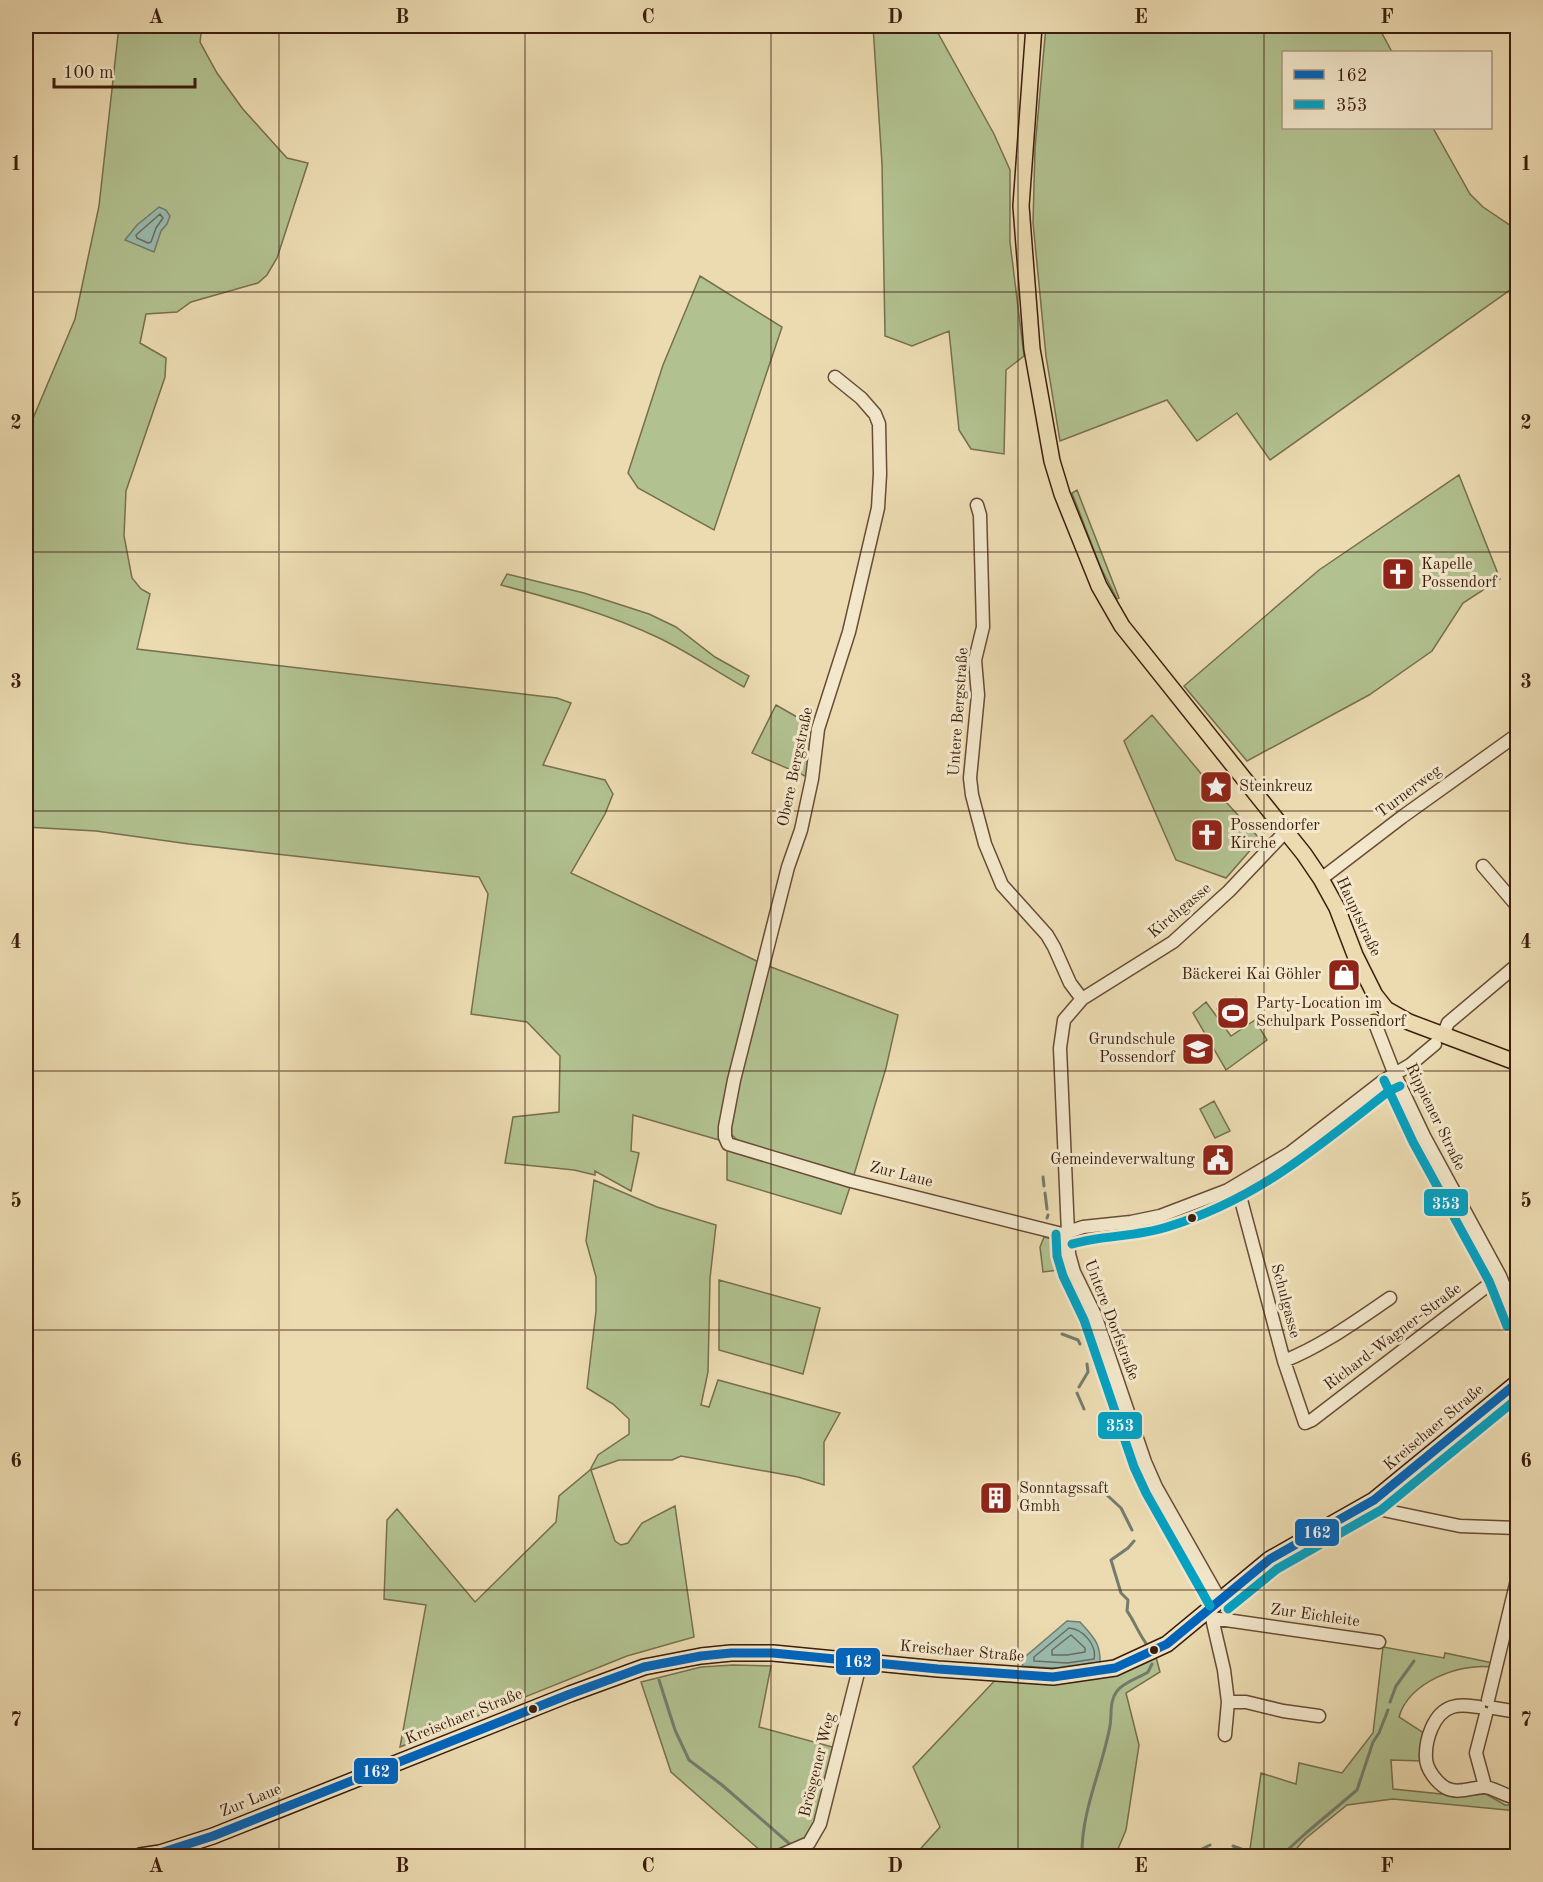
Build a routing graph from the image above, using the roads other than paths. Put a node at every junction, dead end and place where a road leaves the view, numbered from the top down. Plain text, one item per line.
1 (1034, 26) edge
2 (835, 377) dead end
3 (977, 505) dead end
4 (1518, 734) edge
5 (1286, 831) junction
6 (1483, 866) dead end
7 (1321, 879) junction
8 (1518, 907) edge
9 (1518, 964) edge
10 (1082, 999) junction
11 (1374, 1021) dead end
12 (1439, 1039) junction
13 (1518, 1063) edge
14 (1395, 1075) junction
15 (728, 1144) joint
16 (1237, 1185) junction
17 (1068, 1233) junction
18 (1500, 1276) junction
19 (1390, 1298) dead end
20 (1518, 1322) edge
21 (1284, 1361) junction
22 (1518, 1382) edge
23 (1305, 1423) joint
24 (1374, 1500) junction
25 (1518, 1528) edge
26 (1518, 1576) edge
27 (1214, 1609) junction
28 (1379, 1642) dead end
29 (861, 1661) junction
30 (1228, 1702) junction
31 (1487, 1707) junction
32 (1518, 1712) edge
33 (1319, 1716) dead end
34 (1224, 1735) dead end
35 (373, 1772) joint
36 (1485, 1786) junction
37 (1518, 1798) edge
38 (140, 1857) edge
39 (779, 1857) edge

1 - 5 main road, Hauptstraße
2 - 15 street, Obere Bergstraße
3 - 10 street, Untere Bergstraße
4 - 7 street, Turnerweg
5 - 7 main road, Hauptstraße
5 - 10 street, Kirchgasse
6 - 8 street
7 - 12 main road, Hauptstraße
9 - 12 street
10 - 17 street, Untere Dorfstraße
11 - 14 street, Rippiener Straße
12 - 13 main road, Hauptstraße
12 - 14 street
14 - 16 street
14 - 18 street, Rippiener Straße
15 - 17 street, Zur Laue
16 - 17 street
16 - 21 street, Schulgasse
17 - 27 street, Untere Dorfstraße
18 - 20 street, Rippiener Straße
18 - 23 street, Richard-Wagner-Straße
19 - 21 street
21 - 23 street, Schulgasse
22 - 24 main road, Kreischaer Straße
24 - 25 street
24 - 27 main road, Kreischaer Straße
26 - 31 street
27 - 28 street, Zur Eichleite
27 - 29 main road, Kreischaer Straße
27 - 30 street
29 - 35 main road, Kreischaer Straße
29 - 39 street, Brösgener Weg
30 - 33 street
30 - 34 street
31 - 32 street
31 - 36 street
31 - 36 street
35 - 38 main road, Zur Laue
36 - 37 street

